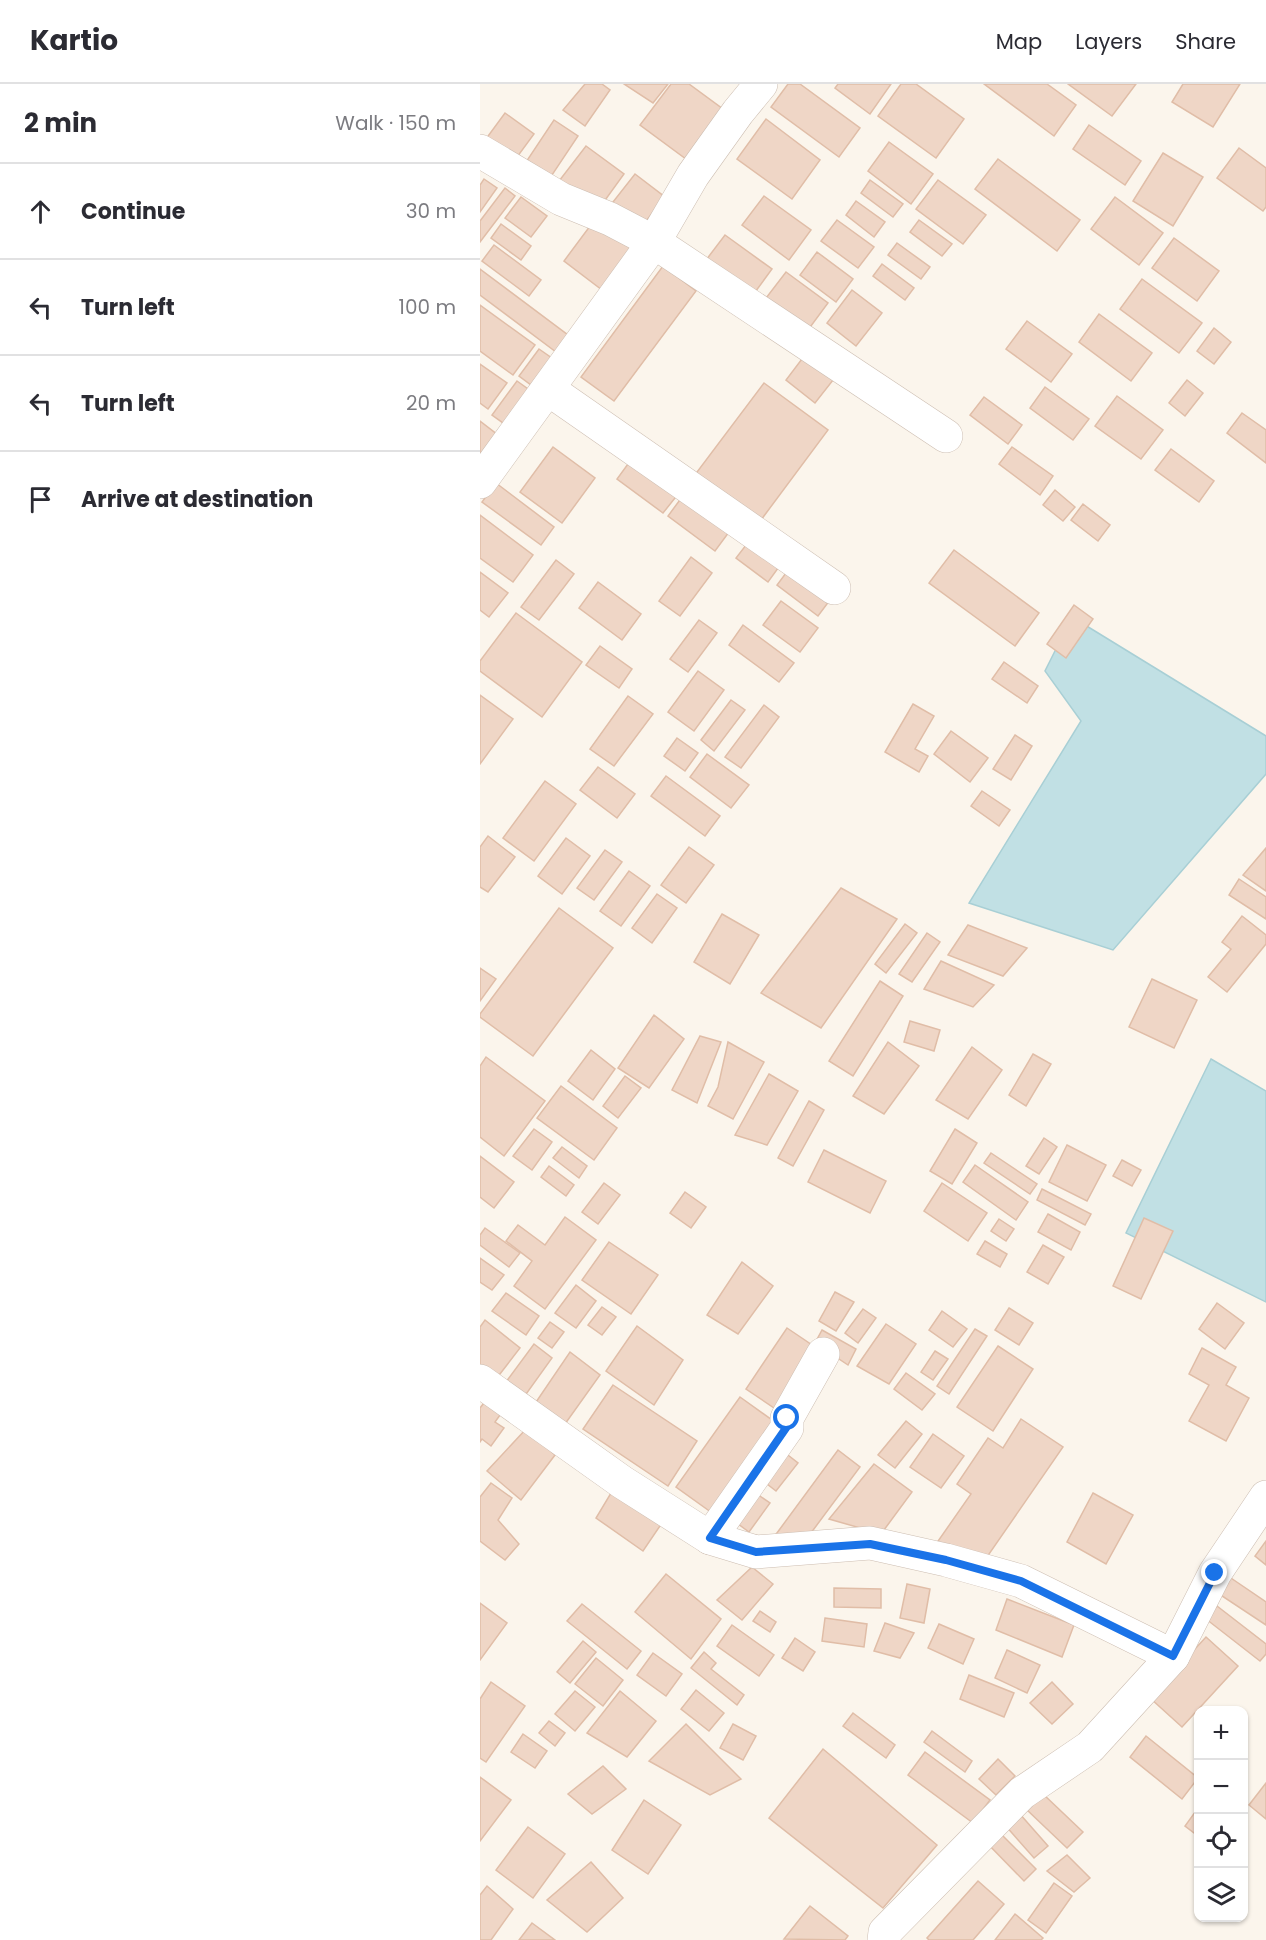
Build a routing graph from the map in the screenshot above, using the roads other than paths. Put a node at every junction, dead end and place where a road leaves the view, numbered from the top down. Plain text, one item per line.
1 (761, 84) edge
2 (480, 151) edge
3 (654, 242) junction
4 (548, 389) junction
5 (946, 436) dead end
6 (480, 482) edge
7 (834, 588) dead end
8 (823, 1354) dead end
9 (480, 1381) edge
10 (1266, 1497) edge
11 (710, 1538) junction
12 (1173, 1656) junction
13 (884, 1940) edge

1 - 3 street
2 - 3 street
3 - 4 street
3 - 5 street
4 - 6 street
4 - 7 street
8 - 11 street
9 - 11 street
10 - 12 street
11 - 12 street
12 - 13 street

